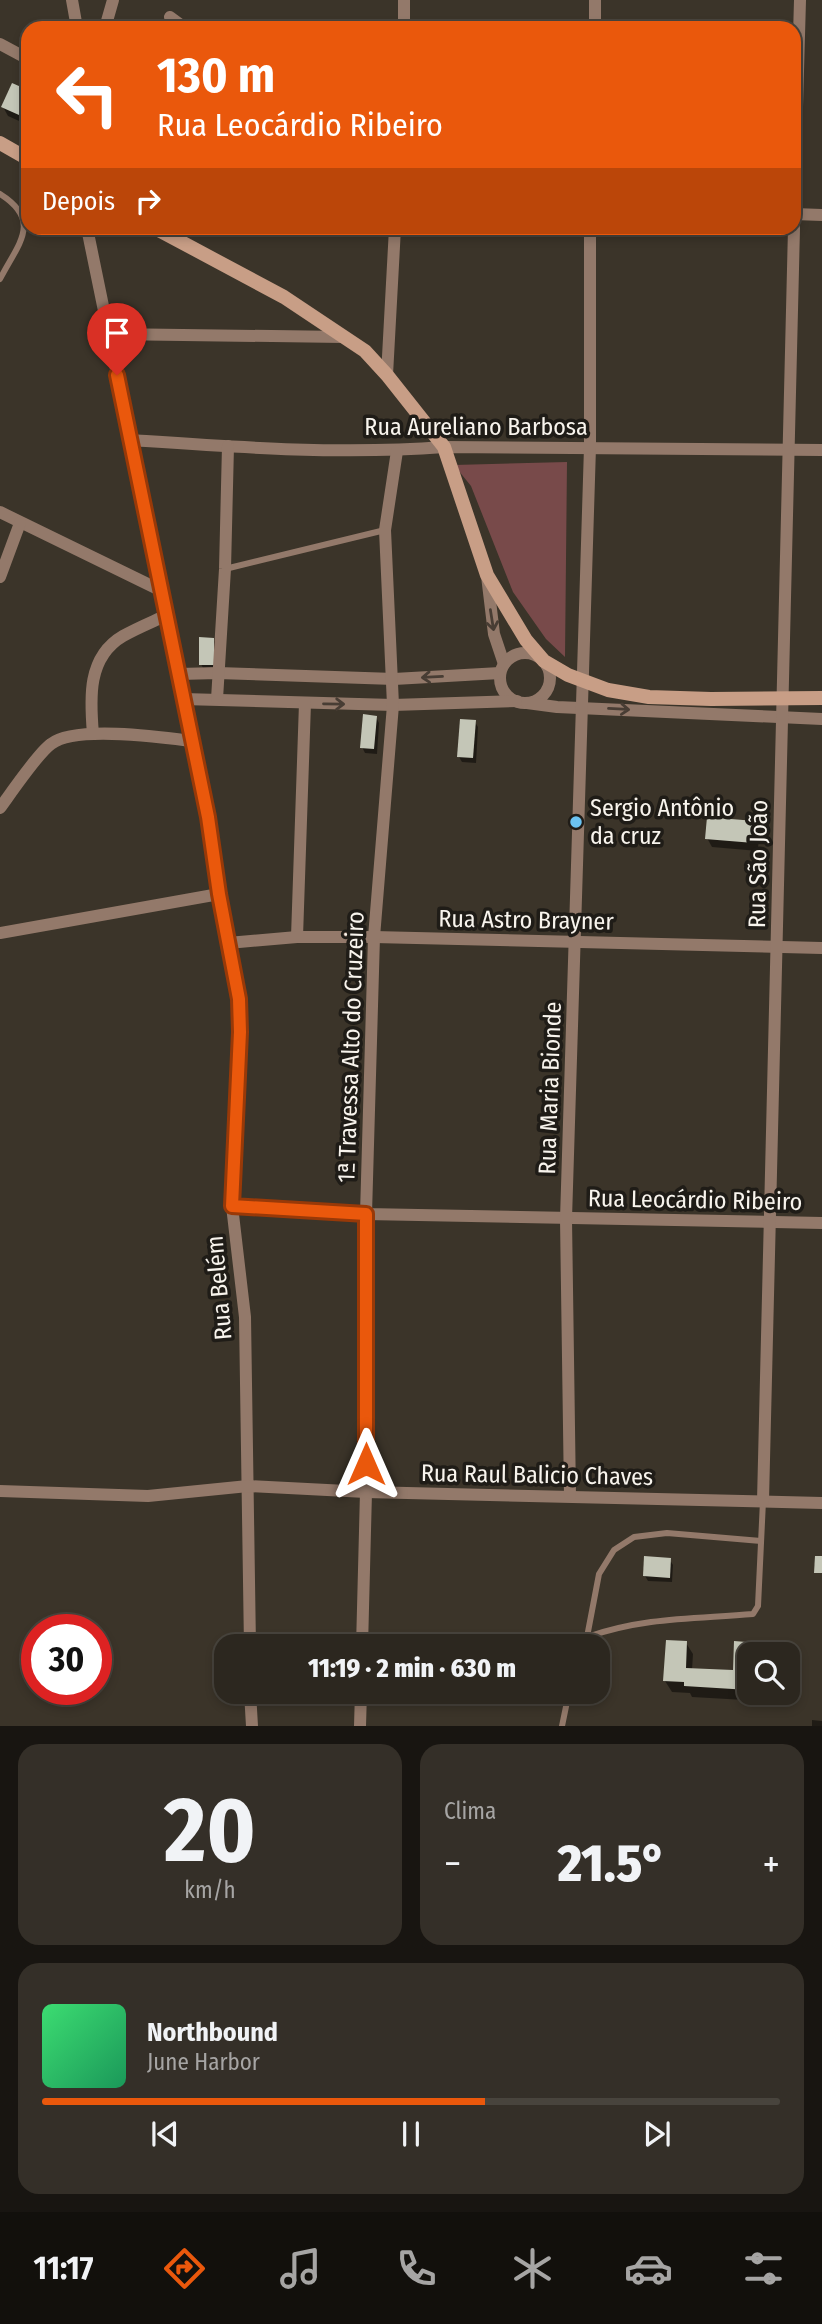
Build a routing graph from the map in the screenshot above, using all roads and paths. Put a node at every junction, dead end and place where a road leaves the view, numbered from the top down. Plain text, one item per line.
1 (72, 0) edge
2 (114, 0) edge
3 (404, 0) edge
4 (596, 0) edge
5 (800, 0) edge
6 (170, 17) dead end
7 (76, 21) edge
8 (107, 21) edge
9 (175, 21) edge
10 (404, 21) edge
11 (595, 21) edge
12 (799, 21) edge
13 (0, 44) edge
14 (21, 55) edge
15 (0, 143) edge
16 (21, 155) edge
17 (0, 194) edge
18 (21, 211) edge
19 (801, 214) edge
20 (822, 215) edge
21 (23, 235) edge
22 (88, 235) edge
23 (168, 235) edge
24 (395, 235) edge
25 (590, 235) edge
26 (794, 235) edge
27 (0, 279) edge
28 (109, 334) junction
29 (344, 337) junction
30 (387, 375) junction
31 (130, 440) junction
32 (228, 446) junction
33 (444, 447) junction
34 (590, 447) junction
35 (789, 450) junction
36 (822, 450) edge
37 (397, 451) junction
38 (0, 512) edge
39 (20, 523) junction
40 (385, 530) junction
41 (225, 569) junction
42 (487, 575) junction
43 (0, 577) edge
44 (163, 591) junction
45 (167, 615) junction
46 (544, 661) junction
47 (502, 668) junction
48 (218, 673) junction
49 (178, 674) junction
50 (394, 678) junction
51 (583, 681) junction
52 (783, 698) junction
53 (822, 698) edge
54 (183, 699) junction
55 (216, 699) junction
56 (522, 702) junction
57 (304, 703) junction
58 (393, 705) junction
59 (582, 707) junction
60 (782, 719) junction
61 (822, 719) edge
62 (93, 734) junction
63 (191, 741) junction
64 (0, 808) edge
65 (219, 894) junction
66 (0, 933) edge
67 (297, 937) junction
68 (374, 937) junction
69 (228, 943) junction
70 (576, 943) junction
71 (777, 946) junction
72 (822, 948) edge
73 (232, 1206) junction
74 (366, 1214) junction
75 (566, 1219) junction
76 (770, 1223) junction
77 (822, 1223) edge
78 (248, 1486) junction
79 (0, 1491) edge
80 (366, 1492) junction
81 (570, 1496) junction
82 (763, 1501) junction
83 (822, 1503) edge
84 (761, 1541) junction
85 (250, 1634) edge
86 (362, 1634) edge
87 (588, 1634) edge
88 (596, 1634) edge
89 (251, 1704) edge
90 (361, 1704) edge
91 (567, 1704) edge
92 (252, 1726) edge
93 (360, 1726) edge
94 (562, 1726) edge

1 - 7 street
2 - 8 street
3 - 10 street
4 - 11 street
5 - 12 street
6 - 9 street
13 - 14 street
15 - 16 main road
17 - 18 lane
19 - 20 street
21 - 27 lane
22 - 28 street, Rua Belém
23 - 29 main road
24 - 30 street
25 - 34 street, Rua Maria Bionde
26 - 35 street, Rua São João
28 - 29 street
28 - 31 street, Rua Belém
29 - 30 main road
30 - 33 main road
31 - 32 street, Rua Aureliano Barbosa
31 - 44 street, Rua Belém
32 - 37 street, Rua Aureliano Barbosa
32 - 41 street
33 - 34 street, Rua Aureliano Barbosa
33 - 37 street, Rua Aureliano Barbosa
33 - 42 main road
34 - 35 street, Rua Aureliano Barbosa
34 - 51 street, Rua Maria Bionde
35 - 36 street, Rua Aureliano Barbosa
35 - 52 street, Rua São João
37 - 40 street, 1ª Travessa Alto do Cruzeiro
38 - 39 street
39 - 43 street
39 - 44 street
40 - 41 lane
40 - 50 street, 1ª Travessa Alto do Cruzeiro
41 - 48 street
42 - 46 main road
42 -> 47 street
44 - 45 street, Rua Belém
45 - 49 street, Rua Belém
45 - 62 street
46 - 47 street
46 - 51 main road
46 - 56 street
47 -> 50 street
47 - 56 street
48 - 49 street
48 - 50 street
48 - 55 street
49 - 54 street, Rua Belém
50 - 58 street, 1ª Travessa Alto do Cruzeiro
51 - 52 main road
51 - 59 street, Rua Maria Bionde
52 - 53 main road
52 - 60 street, Rua São João
54 - 55 street
54 - 63 street, Rua Belém
55 - 57 street
56 - 58 street
56 - 59 street
57 -> 58 street
57 - 67 street
58 - 68 street, 1ª Travessa Alto do Cruzeiro
59 -> 60 street
59 - 70 street, Rua Maria Bionde
60 - 61 street
60 - 71 street, Rua São João
62 - 63 street
62 - 64 street
63 - 65 street, Rua Belém
65 - 66 street
65 - 69 street, Rua Belém
67 - 68 street, Rua Astro Brayner
67 - 69 street, Rua Astro Brayner
68 - 70 street, Rua Astro Brayner
68 - 74 street, 1ª Travessa Alto do Cruzeiro
69 - 73 street, Rua Belém
70 - 71 street, Rua Astro Brayner
70 - 75 street, Rua Maria Bionde
71 - 72 street, Rua Astro Brayner
71 - 76 street, Rua São João
73 - 74 street, Rua Leocárdio Ribeiro
73 - 78 street, Rua Belém
74 - 75 street, Rua Leocárdio Ribeiro
74 - 80 street, 1ª Travessa Alto do Cruzeiro
75 - 76 street, Rua Leocárdio Ribeiro
75 - 81 street, Rua Maria Bionde
76 - 77 street, Rua Leocárdio Ribeiro
76 - 82 street, Rua São João
78 - 79 street, Rua Raul Balicio Chaves
78 - 80 street, Rua Raul Balicio Chaves
78 - 85 street, Rua Belém
80 - 81 street, Rua Raul Balicio Chaves
80 - 86 street, 1ª Travessa Alto do Cruzeiro
81 - 82 street, Rua Raul Balicio Chaves
82 - 83 street, Rua Raul Balicio Chaves
82 - 84 lane
84 - 87 lane
84 - 88 lane
89 - 92 street
90 - 93 street
91 - 94 lane

